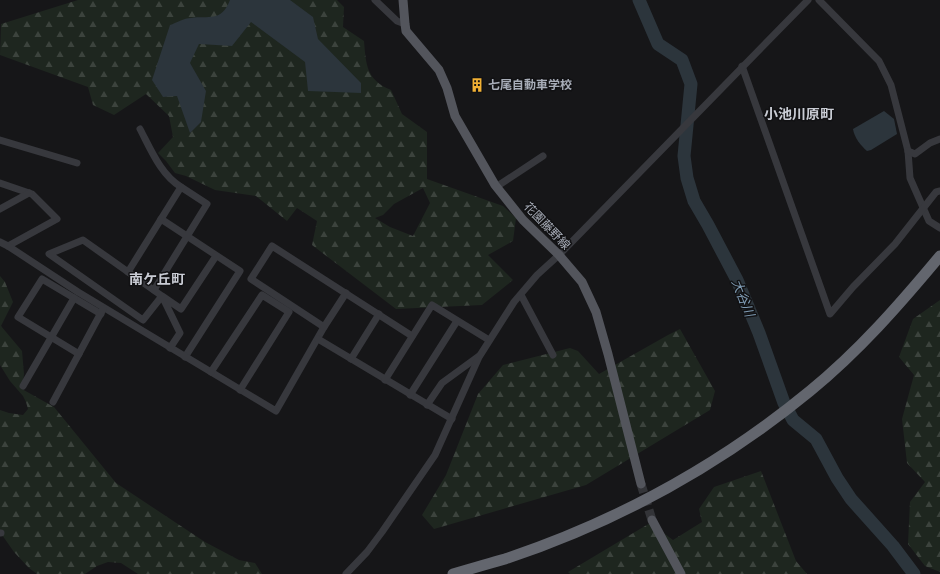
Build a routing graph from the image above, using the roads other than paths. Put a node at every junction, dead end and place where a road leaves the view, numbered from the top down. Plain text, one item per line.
1 (375, 0) edge
2 (403, 0) edge
3 (808, 0) edge
4 (819, 0) edge
5 (405, 24) junction
6 (742, 66) junction
7 (140, 129) dead end
8 (940, 139) edge
9 (0, 140) edge
10 (908, 151) junction
11 (543, 156) dead end
12 (77, 163) dead end
13 (0, 184) edge
14 (181, 187) junction
15 (496, 187) junction
16 (940, 191) edge
17 (30, 193) junction
18 (923, 208) junction
19 (0, 209) edge
20 (161, 219) junction
21 (940, 228) edge
22 (187, 237) junction
23 (0, 242) edge
24 (8, 246) junction
25 (559, 255) junction
26 (216, 256) junction
27 (940, 256) edge
28 (128, 272) junction
29 (154, 290) junction
30 (346, 293) junction
31 (521, 295) junction
32 (162, 296) junction
33 (74, 298) junction
34 (181, 309) junction
35 (102, 310) junction
36 (379, 314) junction
37 (174, 320) junction
38 (457, 320) junction
39 (324, 327) junction
40 (412, 336) junction
41 (52, 338) junction
42 (318, 339) junction
43 (489, 340) junction
44 (170, 348) junction
45 (79, 354) junction
46 (481, 354) junction
47 (553, 355) dead end
48 (185, 357) junction
49 (351, 359) junction
50 (211, 372) junction
51 (385, 380) junction
52 (23, 386) dead end
53 (240, 390) junction
54 (410, 395) junction
55 (53, 402) dead end
56 (427, 405) junction
57 (452, 419) junction
58 (641, 484) tunnel mouth
59 (652, 520) tunnel mouth
60 (346, 574) edge
61 (452, 574) edge
62 (681, 574) edge

1 - 5 street
2 - 5 main road, 花園藤野線
3 - 6 street
4 - 10 street
5 - 15 main road, 花園藤野線
6 - 18 street
6 - 25 street
7 - 14 street
8 - 10 street
9 - 12 street
10 - 18 street
11 - 15 street
13 - 17 street
14 - 20 street
14 - 22 street
15 - 25 main road, 花園藤野線
16 - 18 street
17 - 19 street
17 - 24 street
18 - 21 street
20 - 22 street
20 - 28 street
22 - 26 street
22 - 29 street
23 - 24 street
24 - 35 street
25 - 31 street
25 - 58 main road, 花園藤野線
26 - 34 street
26 - 48 street
27 - 61 highway
28 - 29 street
28 - 32 street
29 - 32 street
30 - 36 street
30 - 39 street
30 - 39 street
31 - 43 street
31 - 47 street
32 - 34 street
32 - 37 street
33 - 35 street
33 - 41 street
33 - 41 street
34 - 37 street
35 - 44 street
35 - 45 street
36 - 40 street
36 - 49 street
37 - 44 street
38 - 40 street
38 - 43 street
38 - 54 street
39 - 42 street
40 - 51 street
41 - 45 street
41 - 52 street
42 - 49 street
42 - 53 street
43 - 46 street
44 - 48 street
45 - 55 street
46 - 56 street
46 - 57 street
48 - 50 street
49 - 51 street
50 - 53 street
50 - 53 street
51 - 54 street
54 - 56 street
56 - 57 street
57 - 60 street
59 - 62 main road

